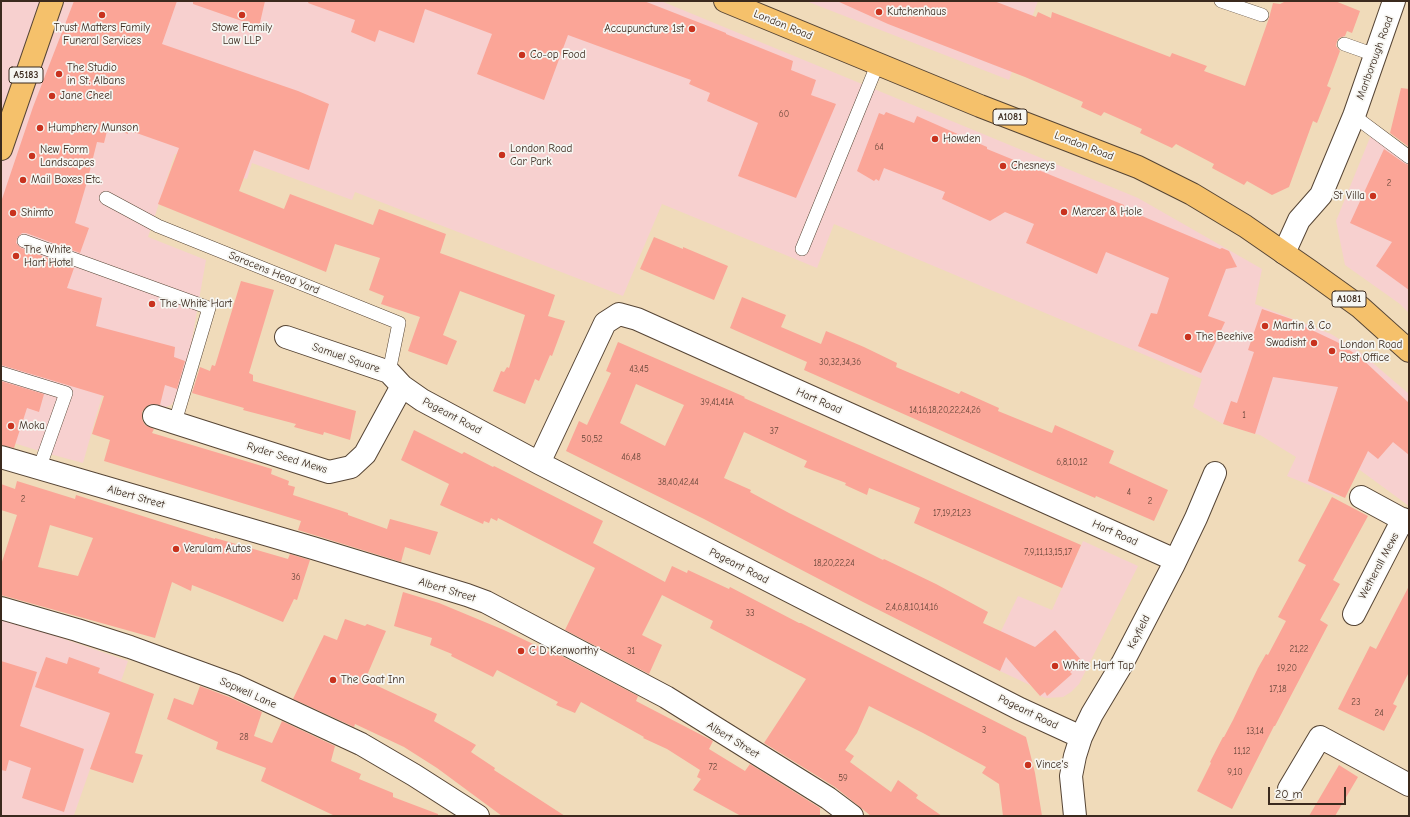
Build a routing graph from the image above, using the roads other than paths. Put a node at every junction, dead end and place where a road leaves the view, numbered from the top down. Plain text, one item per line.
1 (52, 1) edge
2 (725, 1) edge
3 (1221, 1) edge
4 (1394, 1) edge
5 (1262, 15) dead end
6 (1344, 44) dead end
7 (1375, 55) junction
8 (878, 63) junction
9 (1354, 116) junction
10 (1, 149) edge
11 (1409, 157) edge
12 (106, 198) dead end
13 (24, 240) dead end
14 (802, 249) dead end
15 (1284, 253) junction
16 (286, 337) dead end
17 (1409, 351) edge
18 (1, 373) edge
19 (396, 379) junction
20 (154, 416) dead end
21 (175, 422) junction
22 (1, 457) edge
23 (539, 463) junction
24 (39, 469) junction
25 (1215, 473) dead end
26 (1361, 497) dead end
27 (1406, 521) edge
28 (1175, 560) junction
29 (1, 608) edge
30 (1354, 614) dead end
31 (1081, 737) junction
32 (1409, 785) edge
33 (1289, 789) dead end
34 (478, 816) edge
35 (852, 816) edge
36 (1075, 816) edge

1 - 10 main road, A5183
2 - 8 main road, London Road / A1081
3 - 5 lane
4 - 7 street, Marlborough Road
6 - 7 lane
7 - 9 street, Marlborough Road
8 - 14 lane
8 - 15 main road, London Road / A1081
9 - 11 lane
9 - 15 street, Marlborough Road
12 - 19 lane, Saracens Head Yard
13 - 21 lane
15 - 17 main road, London Road / A1081
16 - 19 street, Samuel Square
18 - 24 lane
19 - 21 street, Ryder Seed Mews
19 - 23 street, Pageant Road
20 - 21 street, Ryder Seed Mews
22 - 24 street, Albert Street
23 - 28 street, Hart Road
23 - 31 street, Pageant Road
24 - 35 street, Albert Street
25 - 28 street, Keyfield
26 - 27 street, Wetherall Mews
27 - 30 street, Wetherall Mews
28 - 31 street, Keyfield
29 - 34 street, Sopwell Lane
31 - 36 street, Keyfield
32 - 33 street

